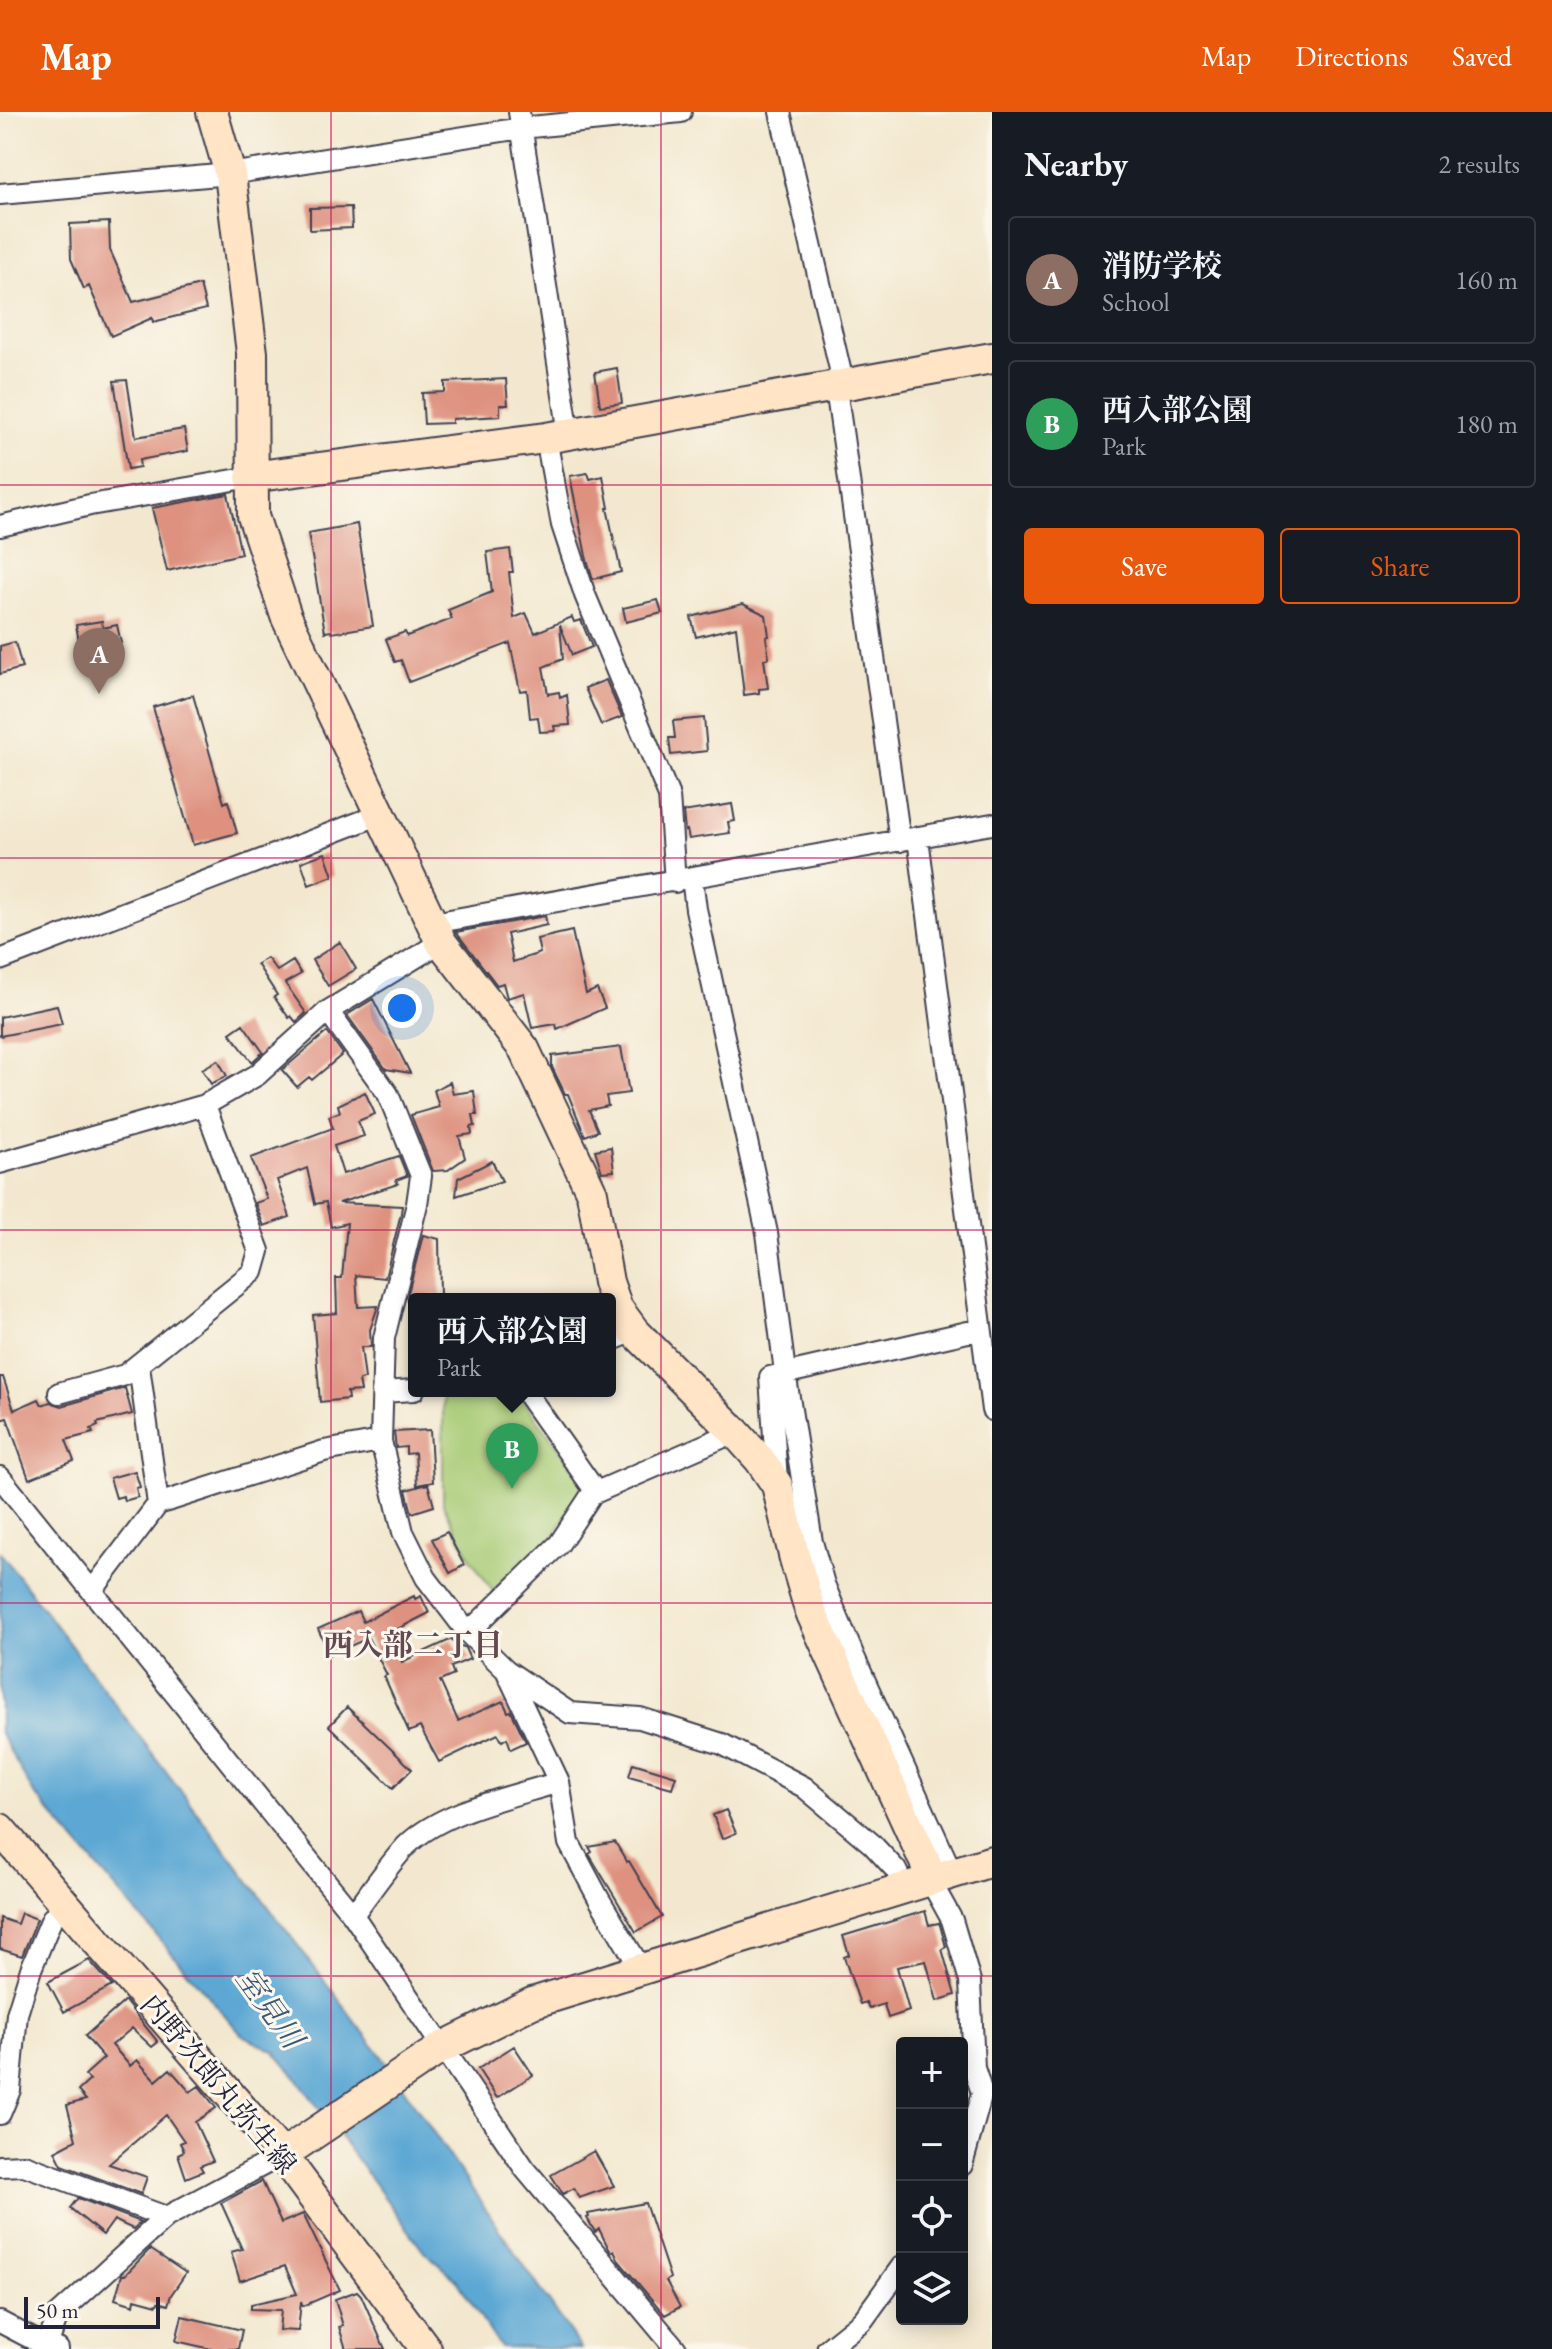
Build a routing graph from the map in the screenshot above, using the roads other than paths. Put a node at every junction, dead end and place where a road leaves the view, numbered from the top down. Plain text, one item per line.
1 (212, 112) edge
2 (681, 112) edge
3 (780, 112) edge
4 (520, 120) edge
5 (230, 174) junction
6 (0, 194) edge
7 (992, 358) edge
8 (836, 388) junction
9 (557, 436) junction
10 (251, 477) junction
11 (0, 526) edge
12 (381, 814) junction
13 (992, 824) edge
14 (909, 839) junction
15 (684, 880) junction
16 (437, 932) junction
17 (0, 960) edge
18 (328, 1011) junction
19 (205, 1105) junction
20 (0, 1163) edge
21 (612, 1293) edge
22 (616, 1305) edge
23 (981, 1329) junction
24 (622, 1336) edge
25 (139, 1366) junction
26 (785, 1372) junction
27 (408, 1390) edge
28 (382, 1392) junction
29 (59, 1393) dead end
30 (529, 1397) edge
31 (992, 1410) edge
32 (735, 1432) junction
33 (381, 1441) junction
34 (0, 1477) edge
35 (777, 1485) junction
36 (596, 1492) junction
37 (158, 1504) junction
38 (92, 1591) junction
39 (468, 1633) junction
40 (506, 1670) junction
41 (559, 1782) junction
42 (0, 1829) edge
43 (992, 1861) edge
44 (929, 1880) junction
45 (67, 1906) junction
46 (353, 1915) junction
47 (641, 1969) junction
48 (435, 2052) junction
49 (0, 2114) edge
50 (968, 2143) edge
51 (292, 2148) junction
52 (0, 2166) edge
53 (166, 2217) junction
54 (896, 2274) edge
55 (0, 2322) edge
56 (50, 2348) edge
57 (426, 2349) edge
58 (676, 2349) edge
59 (827, 2349) edge

1 - 5 street
2 - 4 street
3 - 8 street
4 - 5 street
4 - 9 street
5 - 6 street
5 - 10 street
7 - 8 street
8 - 9 street
8 - 14 street
9 - 10 street
9 - 15 street
10 - 11 street
10 - 12 street
12 - 16 street
12 - 17 street
13 - 14 street
14 - 15 street
14 - 23 street
15 - 16 street
15 - 26 street
16 - 18 street
16 - 21 street
18 - 19 street
18 - 28 street
19 - 20 street
19 - 25 street
22 - 24 street
23 - 26 street
23 - 31 street
24 - 32 street
25 - 29 street
25 - 37 street
26 - 35 street
26 - 44 street
27 - 28 street
28 - 33 street
30 - 36 street
32 - 35 street
32 - 36 street
33 - 37 street
33 - 39 street
34 - 38 street
35 - 44 street
36 - 39 street
37 - 38 street
38 - 46 street
39 - 40 street
40 - 41 street
40 - 44 street
41 - 46 street
41 - 47 street
42 - 45 street, 内野次郎丸弥生線
43 - 44 street
44 - 47 street
44 - 50 street
45 - 49 street
45 - 51 street, 内野次郎丸弥生線
46 - 48 street
47 - 48 street
48 - 51 street
48 - 58 street
51 - 53 street
51 - 57 street, 内野次郎丸弥生線
52 - 53 street
53 - 56 street
54 - 59 street
55 - 56 street

